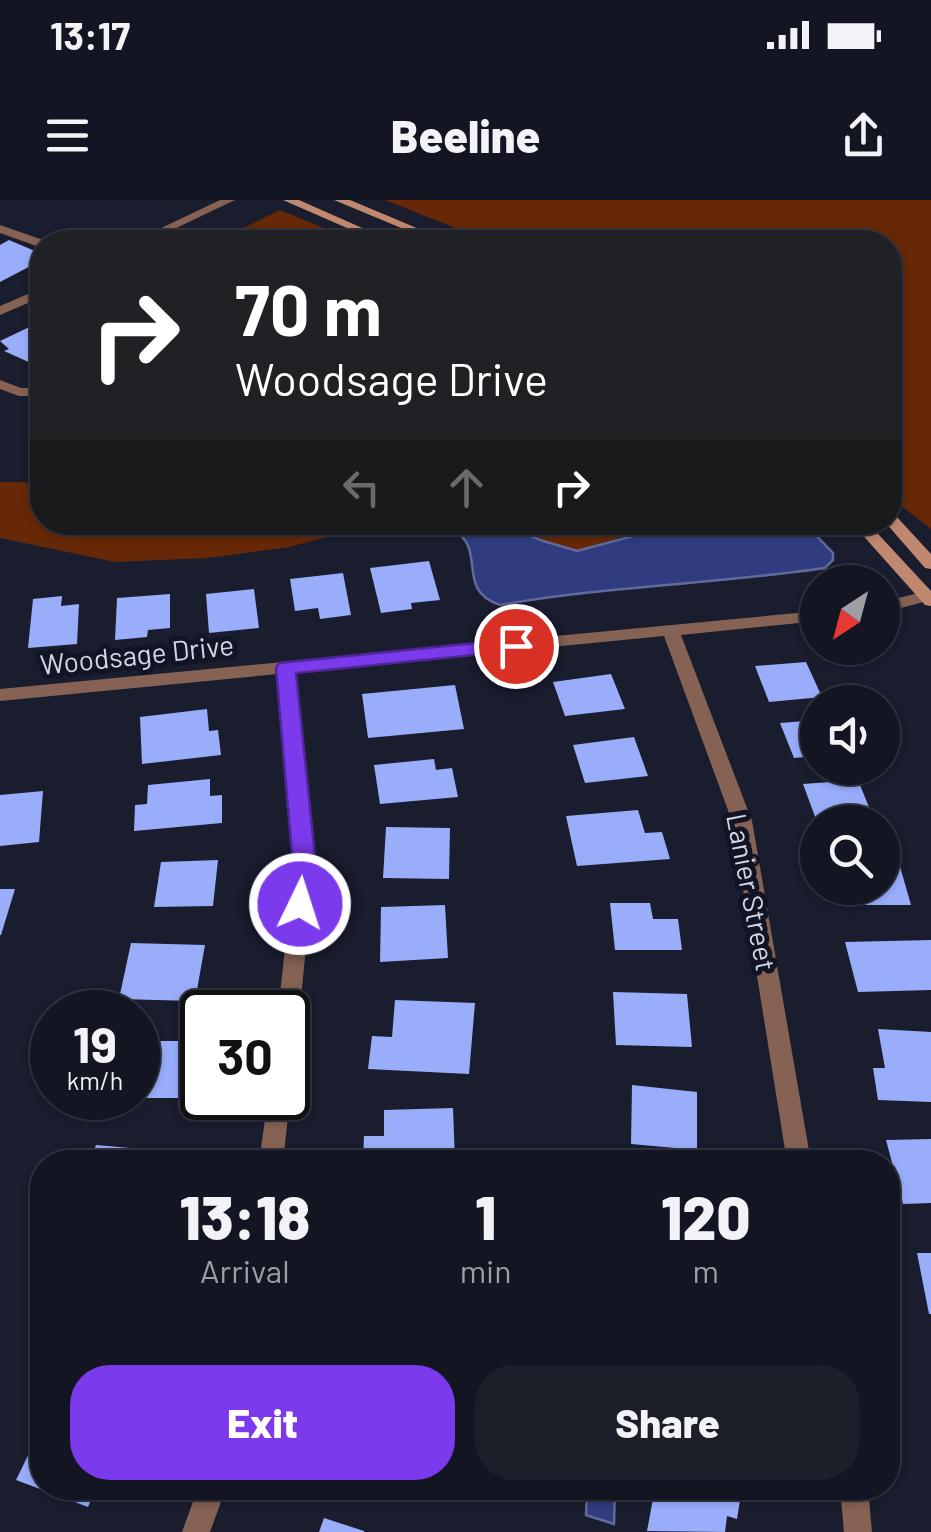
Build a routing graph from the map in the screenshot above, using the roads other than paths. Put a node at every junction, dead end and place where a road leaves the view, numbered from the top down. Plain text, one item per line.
1 (229, 200) edge
2 (288, 200) edge
3 (340, 200) edge
4 (0, 228) edge
5 (164, 230) edge
6 (359, 230) edge
7 (414, 230) edge
8 (30, 239) edge
9 (30, 297) edge
10 (0, 311) edge
11 (0, 384) edge
12 (30, 392) edge
13 (902, 532) edge
14 (870, 535) edge
15 (931, 564) edge
16 (930, 597) edge
17 (900, 604) edge
18 (800, 618) edge
19 (670, 630) junction
20 (286, 668) junction
21 (0, 695) edge
22 (291, 990) edge
23 (277, 1120) edge
24 (273, 1150) edge
25 (798, 1150) edge
26 (208, 1500) edge
27 (855, 1500) edge
28 (196, 1532) edge
29 (858, 1532) edge

1 - 5 street
2 - 6 street
3 - 7 street
4 - 8 street
9 - 10 street
11 - 12 street
13 - 15 street
14 - 16 street
16 - 17 street
18 - 19 street, Woodsage Drive
19 - 20 street, Woodsage Drive
19 - 25 street, Lanier Street
20 - 21 street, Woodsage Drive
20 - 22 street
23 - 24 street
26 - 28 street
27 - 29 street

